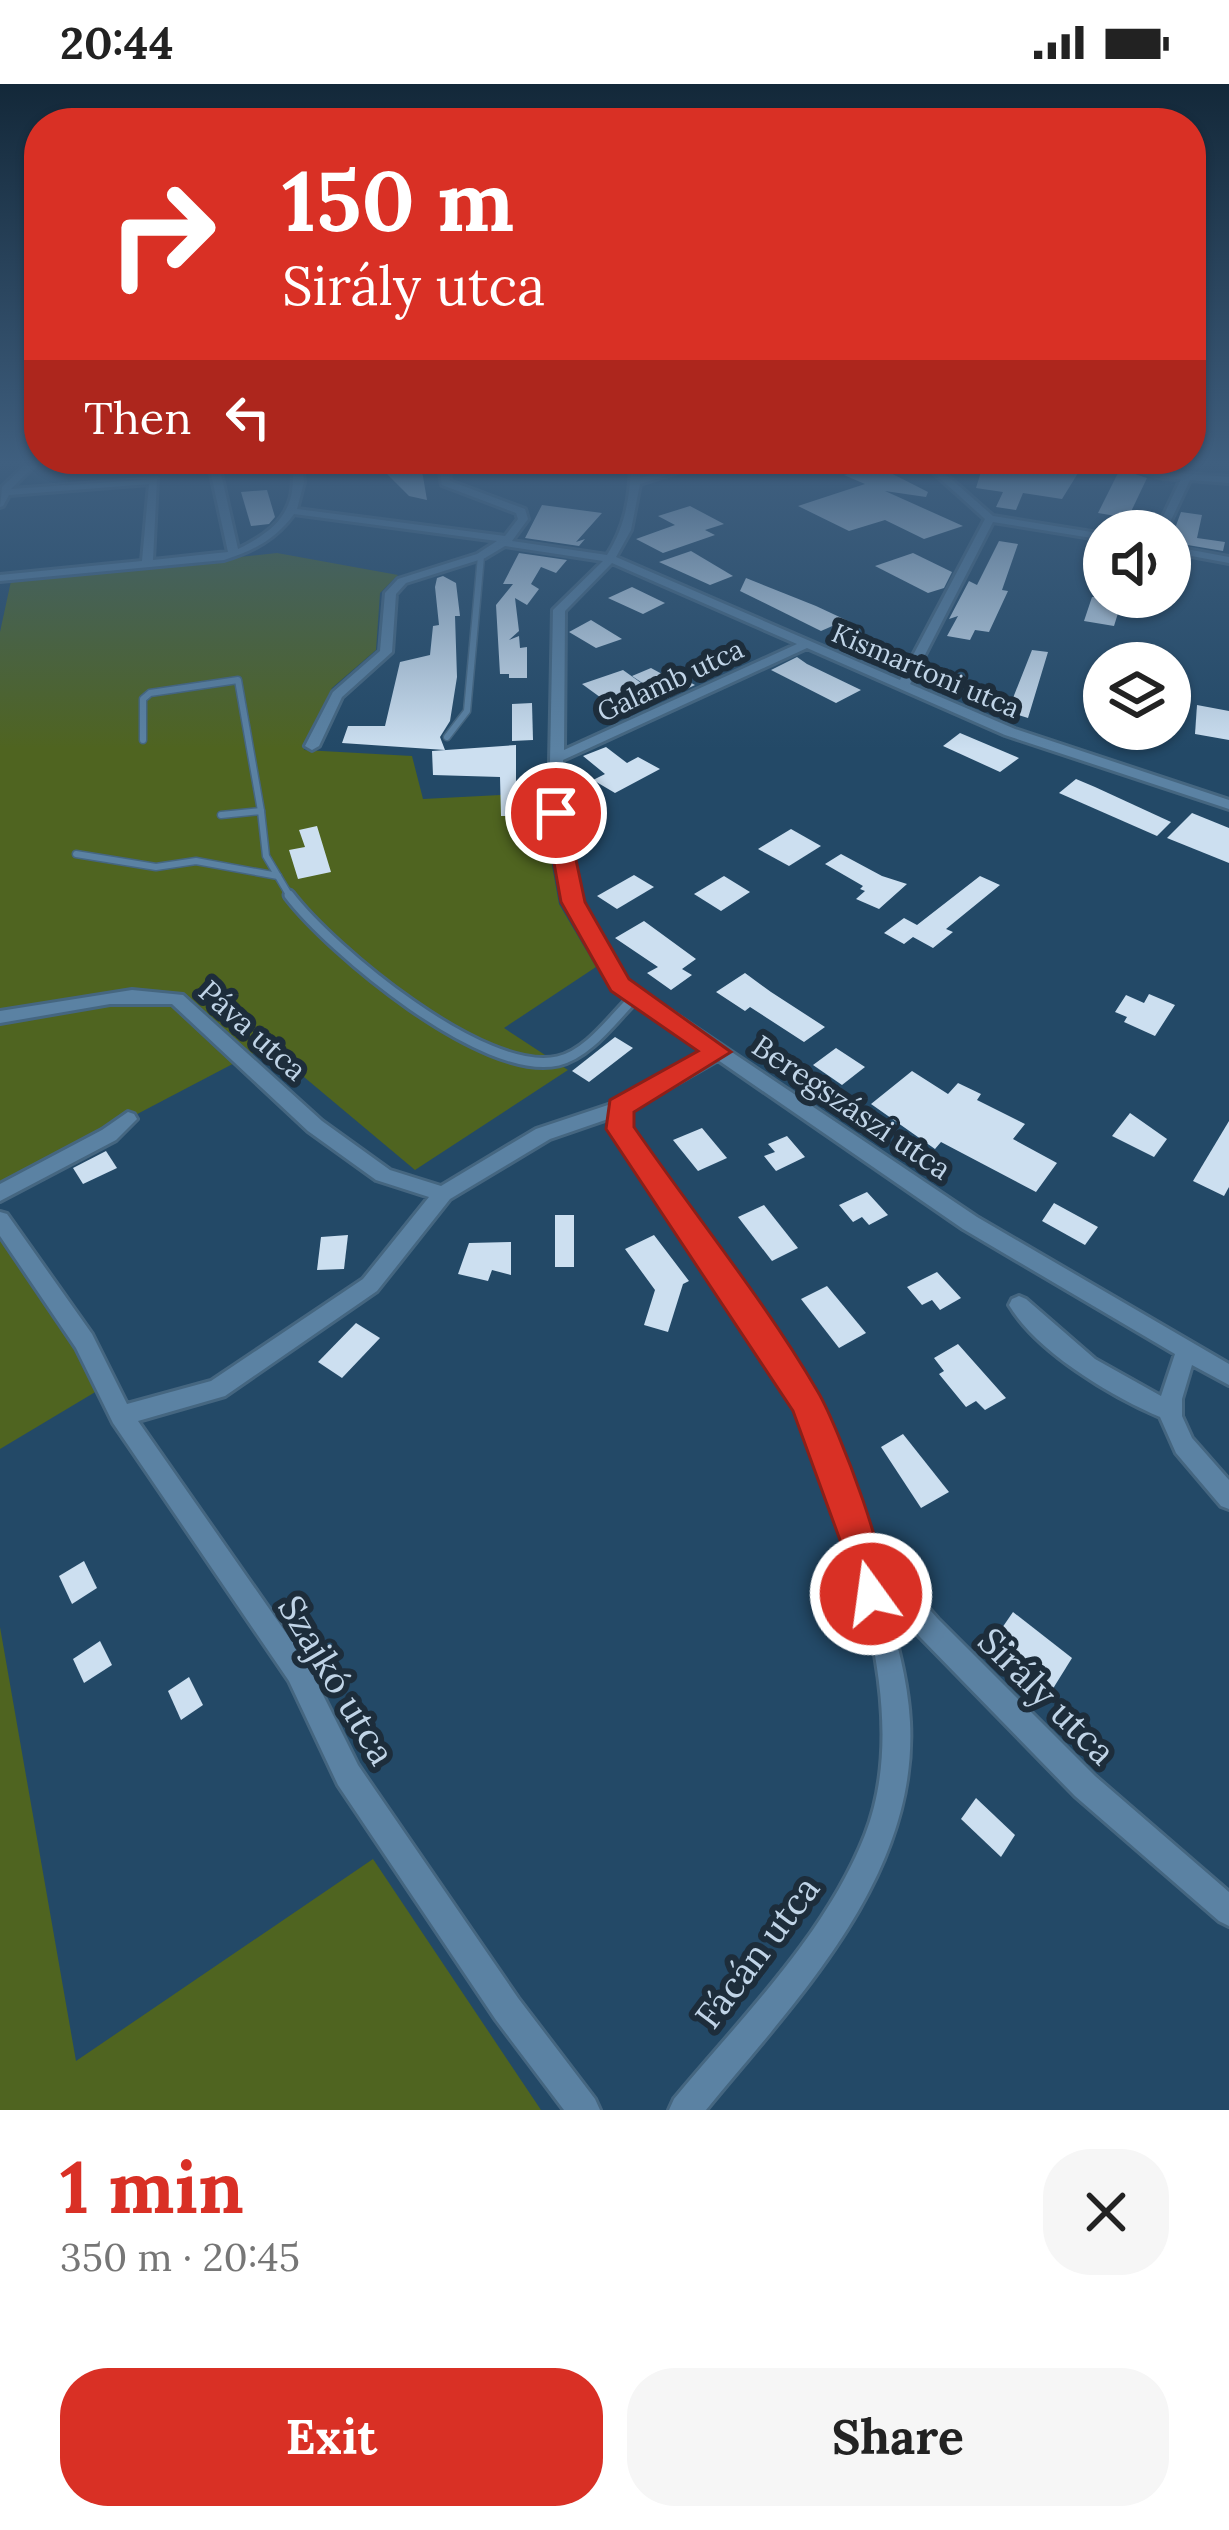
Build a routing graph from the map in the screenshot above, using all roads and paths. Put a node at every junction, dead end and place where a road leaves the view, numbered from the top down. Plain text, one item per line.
1 (612, 559) edge
2 (147, 560) edge
3 (186, 560) edge
4 (467, 560) edge
5 (481, 560) edge
6 (613, 560) edge
7 (968, 560) edge
8 (147, 564) junction
9 (0, 578) edge
10 (804, 645) junction
11 (902, 687) junction
12 (447, 737) dead end
13 (143, 740) dead end
14 (312, 746) dead end
15 (556, 758) junction
16 (1229, 806) edge
17 (261, 811) junction
18 (220, 815) dead end
19 (76, 854) dead end
20 (278, 875) junction
21 (636, 996) junction
22 (0, 1017) edge
23 (718, 1052) junction
24 (620, 1108) junction
25 (128, 1119) dead end
26 (0, 1192) edge
27 (442, 1194) junction
28 (0, 1220) edge
29 (1019, 1305) dead end
30 (1187, 1351) junction
31 (1229, 1376) edge
32 (1168, 1410) junction
33 (121, 1416) junction
34 (1229, 1498) edge
35 (862, 1551) junction
36 (1229, 1911) edge
37 (584, 2110) edge
38 (685, 2110) edge

1 - 15 street, Beregszászi utca
2 - 8 street
3 - 8 street
4 - 14 street
5 - 12 lane
6 - 10 street, Kismartoni utca
7 - 11 street
8 - 9 street
10 - 11 street, Kismartoni utca
10 - 15 street, Galamb utca
11 - 16 street, Kismartoni utca
13 - 17 lane
15 - 21 street, Beregszászi utca
17 - 18 lane
17 - 20 lane
19 - 20 lane
20 - 21 lane
21 - 23 street, Beregszászi utca
22 - 27 street, Páva utca
23 - 24 street
23 - 30 street, Beregszászi utca
24 - 27 street
24 - 35 street, Sirály utca
25 - 26 street
27 - 33 street
28 - 33 street, Szajkó utca
29 - 32 street
30 - 31 street, Beregszászi utca
30 - 32 street
32 - 34 street
33 - 37 street, Szajkó utca
35 - 36 street, Sirály utca
35 - 38 street, Fácán utca

